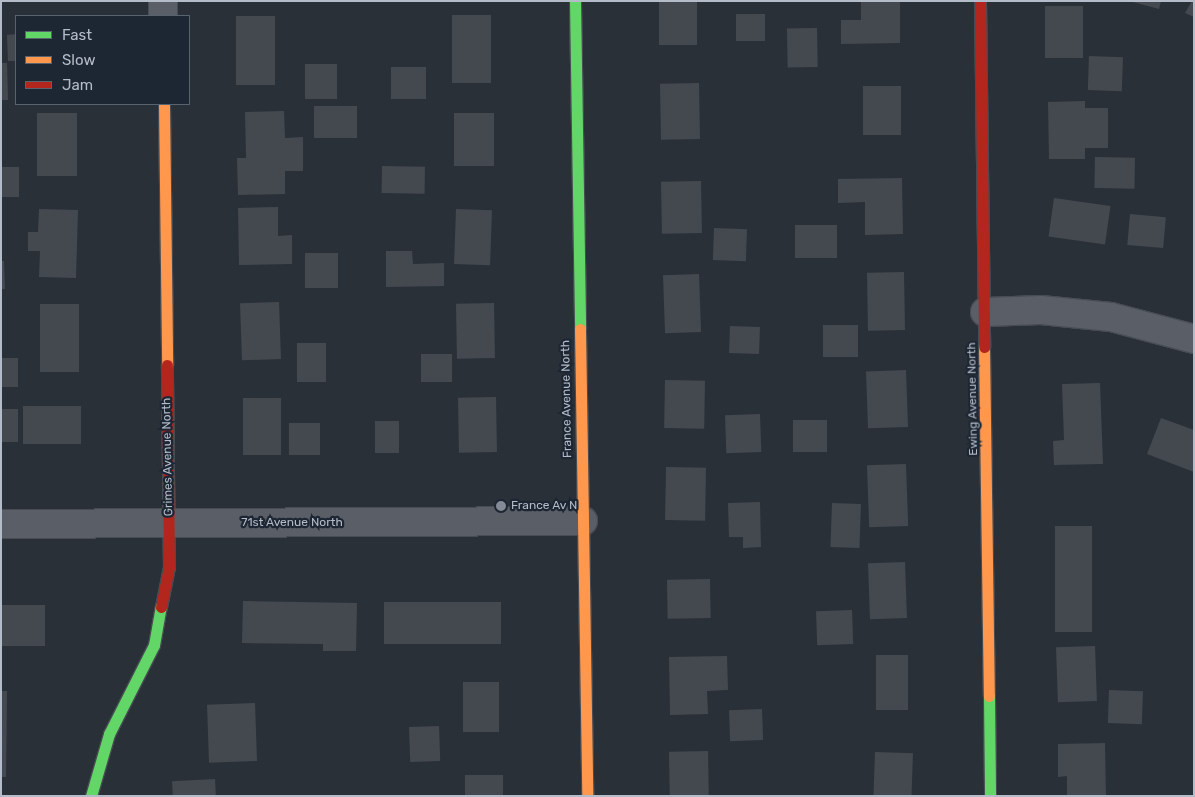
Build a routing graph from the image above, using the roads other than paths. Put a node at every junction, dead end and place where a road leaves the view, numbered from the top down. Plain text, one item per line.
1 (163, 1) edge
2 (575, 1) edge
3 (980, 1) edge
4 (164, 15) edge
5 (164, 105) edge
6 (985, 312) junction
7 (1194, 339) edge
8 (582, 521) junction
9 (1, 524) edge
10 (168, 524) junction
11 (92, 796) edge
12 (587, 796) edge
13 (990, 796) edge

1 - 4 street
2 - 8 street, France Avenue North
3 - 6 street, Ewing Avenue North
5 - 10 street, Grimes Avenue North
6 - 7 street
6 - 13 street, Ewing Avenue North
8 - 10 street, 71st Avenue North
8 - 12 street, France Avenue North
9 - 10 street, 71st Avenue North
10 - 11 street, Grimes Avenue North

